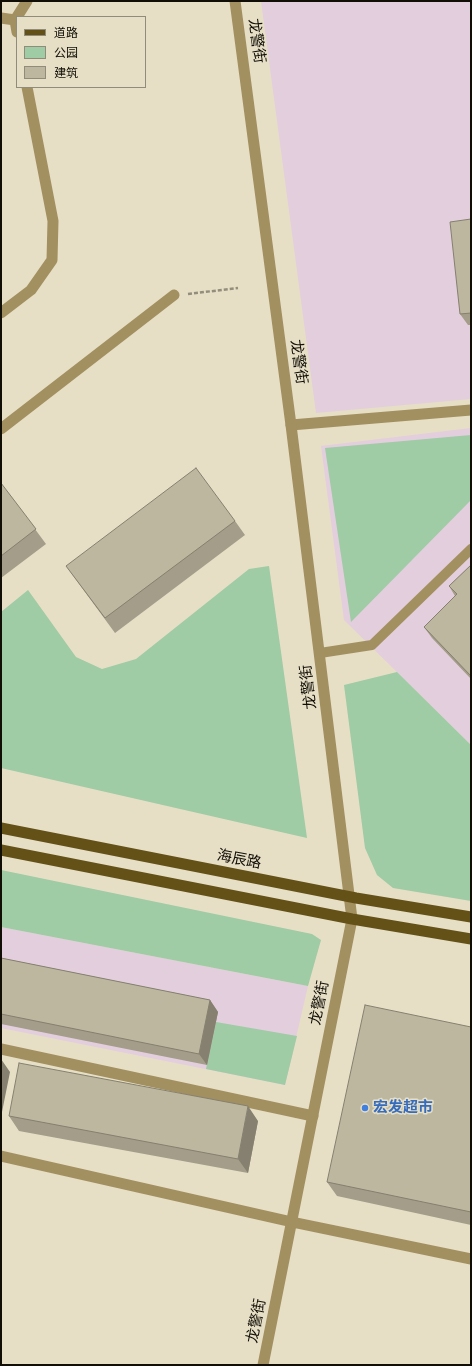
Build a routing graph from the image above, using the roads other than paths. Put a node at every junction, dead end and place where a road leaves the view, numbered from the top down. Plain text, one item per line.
1 (27, 1) edge
2 (235, 1) edge
3 (18, 16) edge
4 (1, 18) edge
5 (15, 20) joint
6 (16, 26) edge
7 (27, 88) edge
8 (174, 296) road end
9 (1, 313) edge
10 (471, 410) edge
11 (291, 425) junction
12 (1, 429) edge
13 (471, 549) edge
14 (320, 653) junction
15 (1, 828) edge
16 (1, 850) edge
17 (349, 897) junction
18 (471, 918) edge
19 (352, 919) junction
20 (471, 938) edge
21 (1, 1049) edge
22 (313, 1116) junction
23 (1, 1156) edge
24 (292, 1222) junction
25 (471, 1259) edge
26 (264, 1365) edge

1 - 3 street
2 - 11 street, 龙警街
4 - 5 street
5 - 6 street
7 - 9 street
8 - 12 street
10 - 11 street
11 - 14 street, 龙警街
13 - 14 lane
14 - 17 street, 龙警街
15 - 17 main road, 海辰路
16 - 19 main road
17 - 18 main road, 海辰路
17 - 19 street, 龙警街
19 - 20 main road
19 - 22 street, 龙警街
21 - 22 street
22 - 24 street, 龙警街
23 - 24 street
24 - 25 street
24 - 26 street, 龙警街

